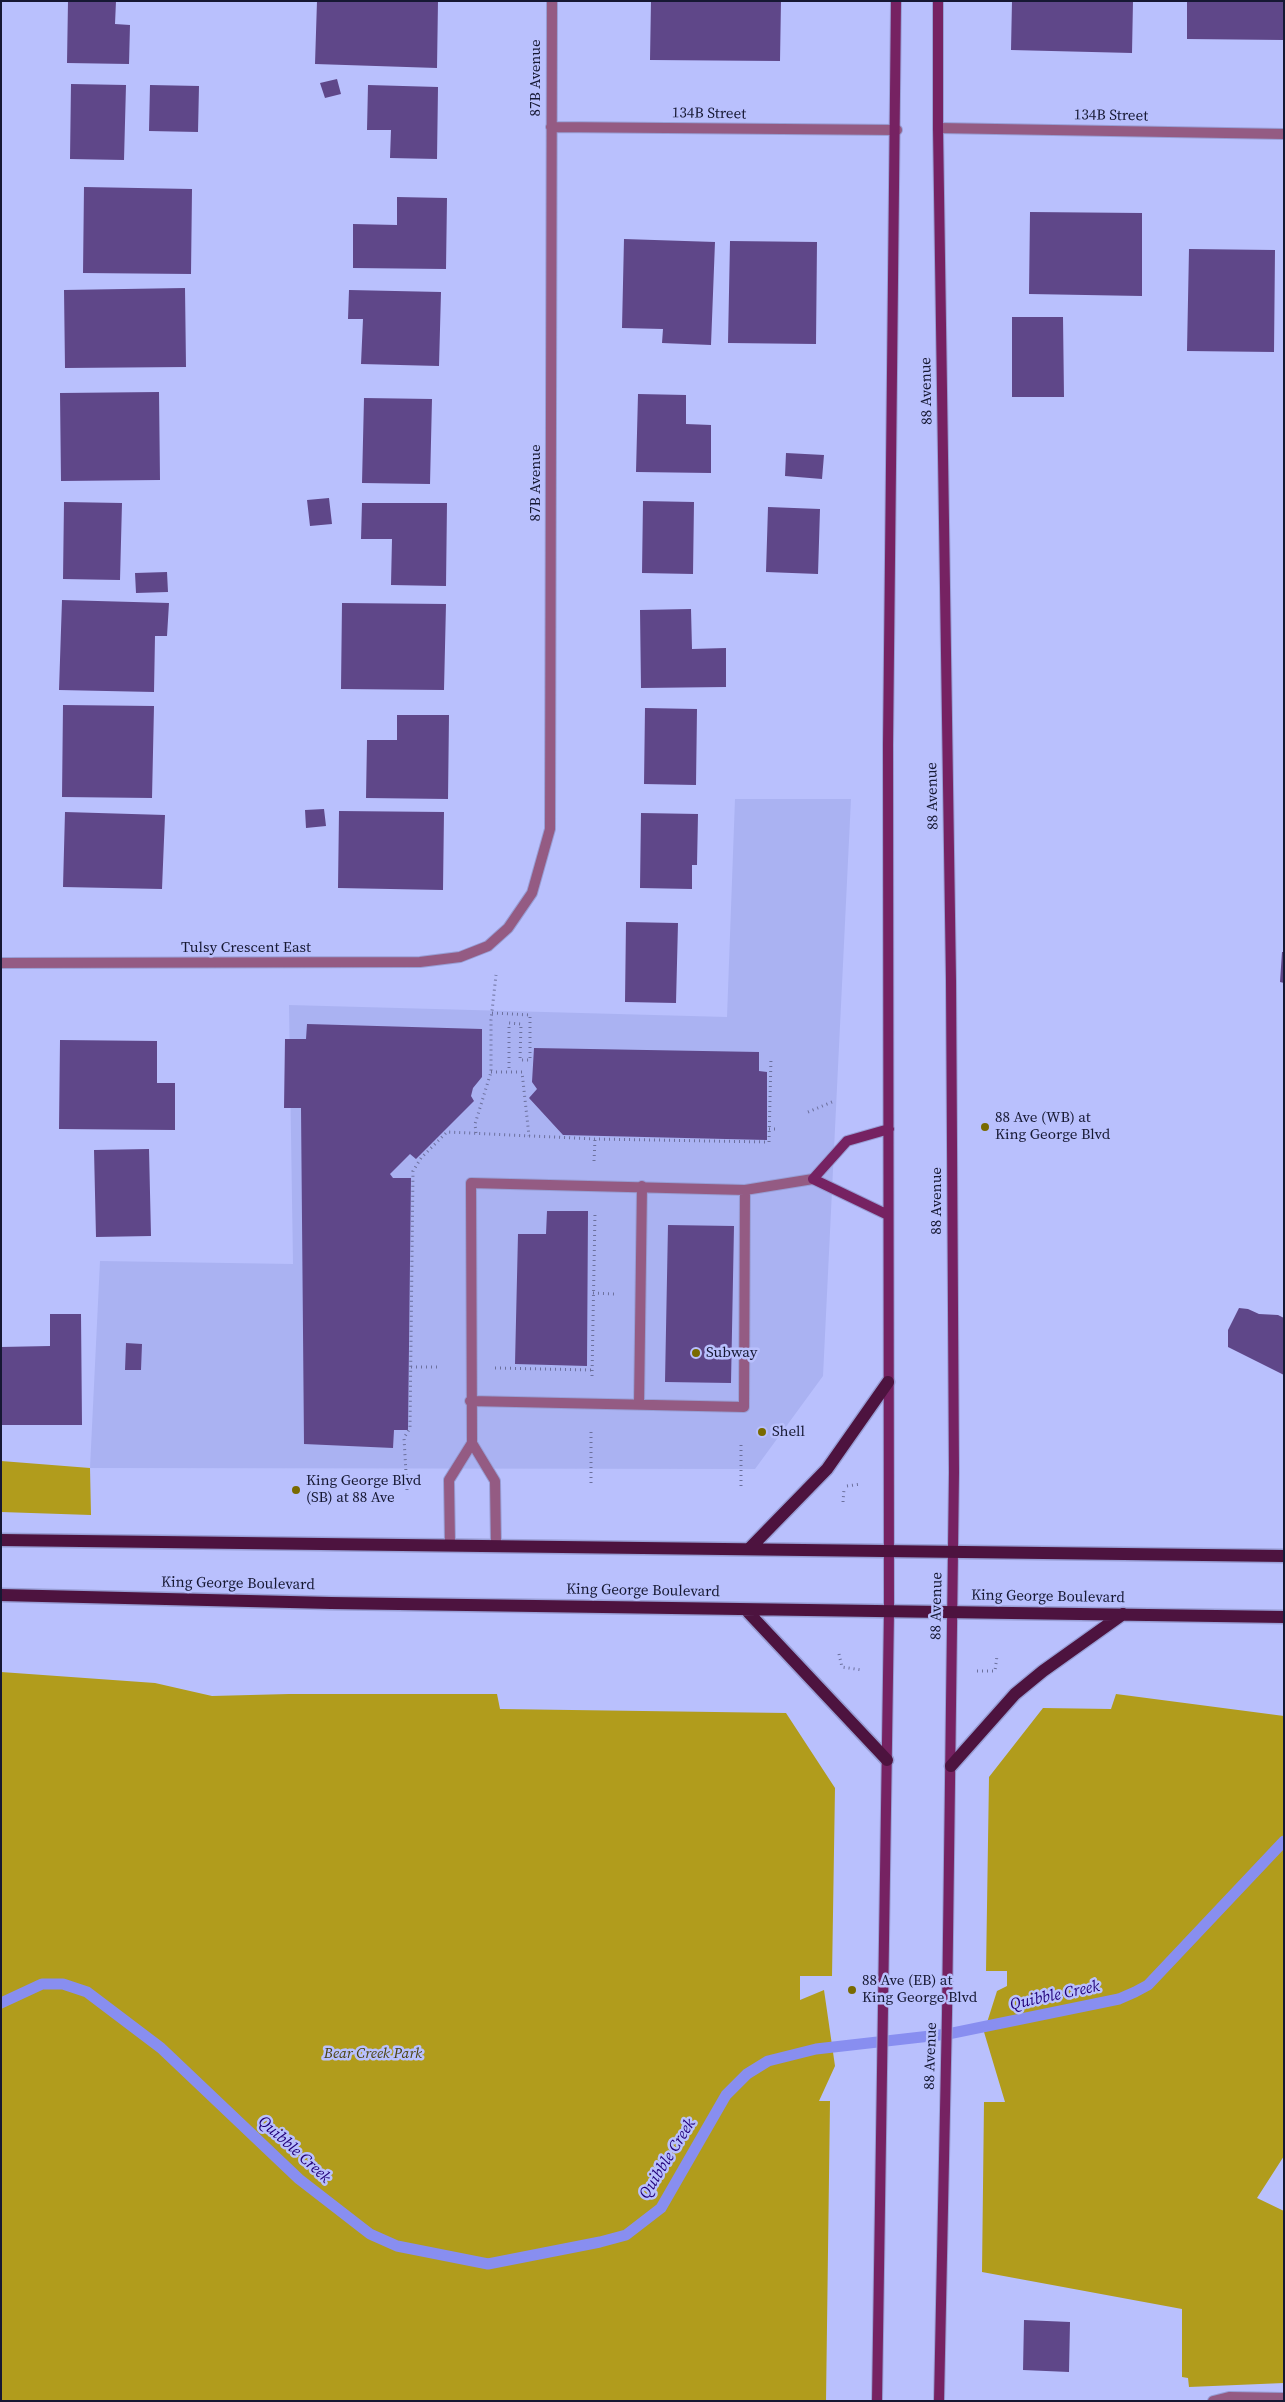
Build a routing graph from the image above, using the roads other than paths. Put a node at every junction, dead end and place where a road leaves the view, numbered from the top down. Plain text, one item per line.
1 (552, 1) edge
2 (896, 1) edge
3 (938, 1) edge
4 (551, 127) junction
5 (938, 128) junction
6 (896, 130) junction
7 (1284, 134) edge
8 (488, 946) joint
9 (1, 963) edge
10 (889, 1129) junction
11 (813, 1179) junction
12 (642, 1186) junction
13 (746, 1190) junction
14 (888, 1216) junction
15 (888, 1382) junction
16 (470, 1401) junction
17 (639, 1404) junction
18 (472, 1443) junction
19 (1, 1540) edge
20 (450, 1545) junction
21 (496, 1545) junction
22 (749, 1549) junction
23 (889, 1551) junction
24 (953, 1552) junction
25 (1284, 1556) edge
26 (1, 1595) edge
27 (746, 1610) junction
28 (889, 1611) junction
29 (952, 1612) junction
30 (1123, 1614) junction
31 (1284, 1616) edge
32 (887, 1760) junction
33 (951, 1766) junction
34 (1284, 2398) edge
35 (877, 2401) edge
36 (939, 2401) edge
37 (1213, 2401) edge

1 - 4 street, 87B Avenue
2 - 6 main road
3 - 5 main road, 88 Avenue
4 - 6 street, 134B Street
4 - 8 street, 87B Avenue
5 - 7 street, 134B Street
5 - 24 main road, 88 Avenue
6 - 10 main road
8 - 9 street, Tulsy Crescent East
10 - 11 main road
10 - 14 main road
11 - 13 street
11 - 14 main road
12 - 13 street
12 - 16 street
12 - 17 street
13 - 17 street
14 - 15 main road
15 - 22 main road
15 - 23 main road
16 - 17 street
16 - 18 street
18 - 20 street
18 - 21 street
19 - 20 main road
20 - 21 main road
21 - 22 main road
22 - 23 main road
23 - 24 main road
23 - 28 main road
24 - 25 main road
24 - 29 main road, 88 Avenue
26 - 27 main road, King George Boulevard
27 - 28 main road, King George Boulevard
27 - 32 main road
28 - 29 main road, King George Boulevard
28 - 32 main road
29 - 30 main road, King George Boulevard
29 - 33 main road, 88 Avenue
30 - 31 main road, King George Boulevard
30 - 33 main road
32 - 35 main road
33 - 36 main road, 88 Avenue
34 - 37 street

